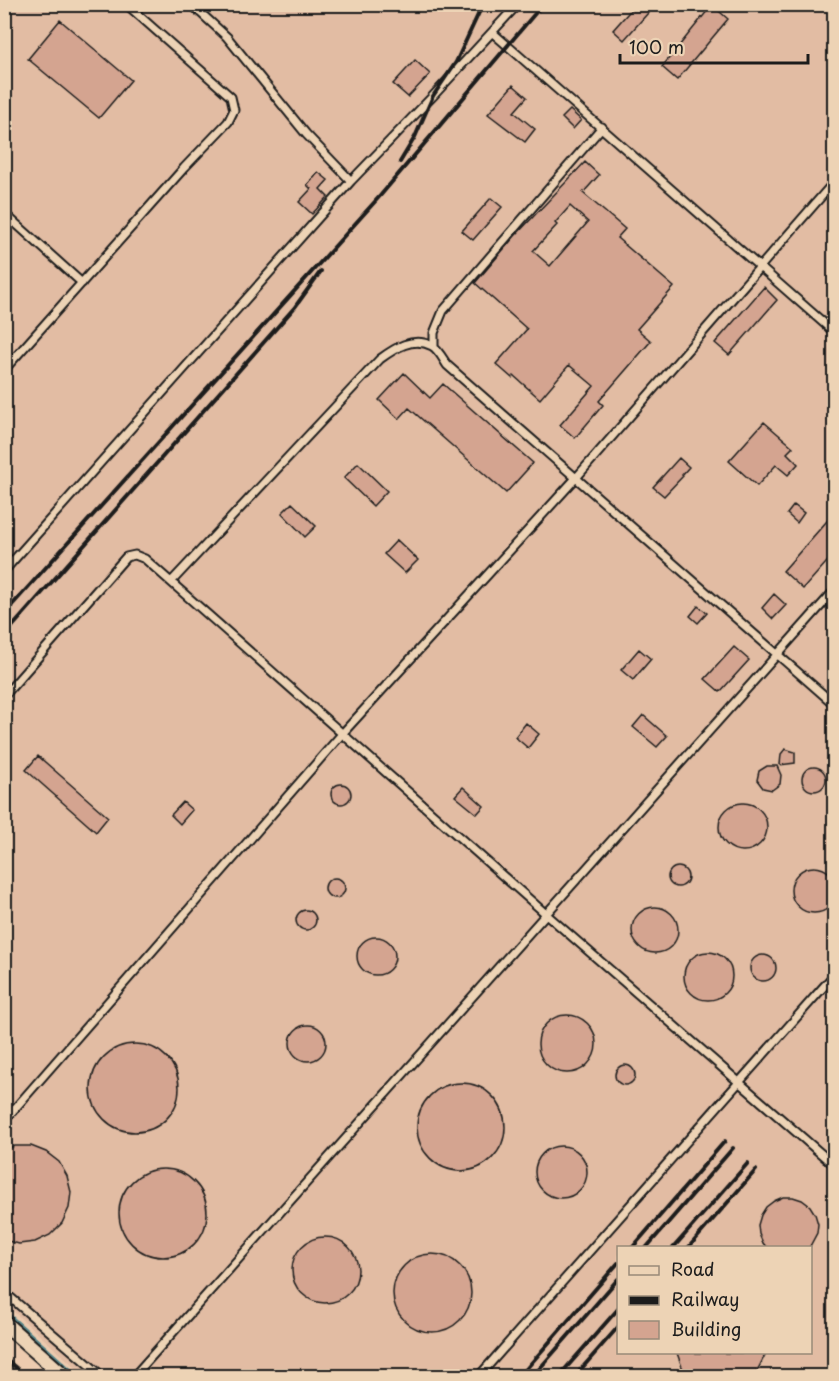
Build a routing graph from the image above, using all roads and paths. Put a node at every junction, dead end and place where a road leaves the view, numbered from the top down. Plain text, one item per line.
1 (126, 4) edge
2 (191, 4) edge
3 (518, 4) edge
4 (493, 33) junction
5 (602, 128) junction
6 (351, 181) junction
7 (834, 182) edge
8 (4, 213) edge
9 (759, 267) junction
10 (82, 283) junction
11 (834, 332) edge
12 (434, 347) junction
13 (4, 370) edge
14 (576, 478) junction
15 (4, 571) edge
16 (172, 581) junction
17 (834, 591) edge
18 (778, 654) junction
19 (4, 696) edge
20 (834, 704) edge
21 (341, 735) junction
22 (546, 915) junction
23 (834, 975) edge
24 (740, 1082) junction
25 (4, 1120) edge
26 (834, 1165) edge
27 (4, 1292) edge
28 (4, 1323) edge
29 (64, 1377) edge
30 (102, 1377) edge
31 (134, 1377) edge
32 (479, 1377) edge

1 - 10 lane
2 - 6 lane
3 - 4 lane
4 - 5 lane
4 - 6 lane
5 - 9 lane
5 - 12 lane
6 - 15 lane
7 - 9 lane
8 - 10 lane
9 - 11 lane
9 - 14 lane
10 - 13 lane
12 - 14 lane
12 - 16 lane
14 - 18 lane
14 - 21 lane
16 - 19 lane
16 - 21 lane
17 - 18 lane
18 - 20 lane
18 - 22 lane
21 - 22 lane
21 - 25 lane
22 - 24 lane
22 - 31 lane
23 - 24 lane
24 - 26 lane
24 - 32 lane
27 - 30 lane
28 - 29 street

